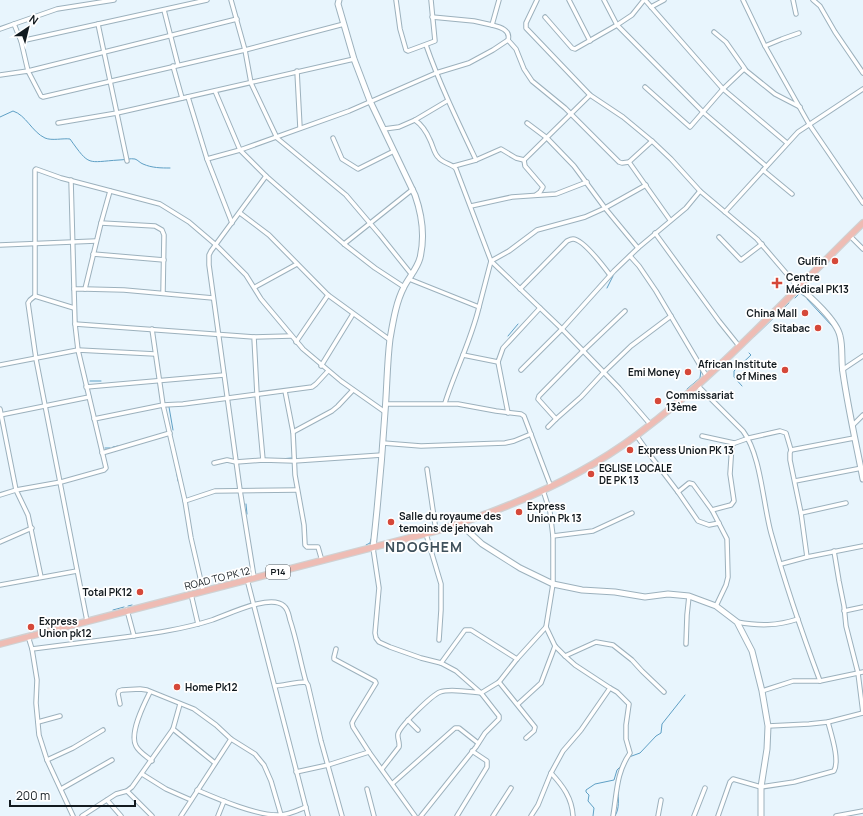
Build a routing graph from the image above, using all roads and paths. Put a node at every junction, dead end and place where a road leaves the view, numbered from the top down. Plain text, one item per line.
1 (114, 0) edge
2 (207, 0) edge
3 (232, 0) edge
4 (339, 0) edge
5 (396, 0) edge
6 (431, 0) edge
7 (499, 0) edge
8 (537, 0) edge
9 (569, 0) edge
10 (604, 0) edge
11 (645, 0) edge
12 (664, 0) edge
13 (744, 0) edge
14 (793, 0) edge
15 (813, 0) edge
16 (651, 7) junction
17 (164, 10) junction
18 (796, 14) dead end
19 (432, 17) junction
20 (545, 17) dead end
21 (237, 19) junction
22 (14, 24) junction
23 (98, 24) junction
24 (344, 24) junction
25 (492, 25) junction
26 (617, 25) junction
27 (0, 29) edge
28 (714, 32) dead end
29 (799, 34) dead end
30 (170, 36) junction
31 (508, 40) junction
32 (21, 41) junction
33 (590, 41) junction
34 (426, 45) junction
35 (765, 46) junction
36 (245, 50) junction
37 (104, 52) junction
38 (354, 59) junction
39 (176, 66) junction
40 (745, 69) junction
41 (28, 71) junction
42 (297, 71) junction
43 (436, 73) junction
44 (863, 73) edge
45 (0, 75) edge
46 (110, 81) junction
47 (251, 83) junction
48 (645, 87) dead end
49 (723, 89) junction
50 (863, 89) edge
51 (215, 91) junction
52 (590, 95) junction
53 (188, 96) junction
54 (182, 98) junction
55 (447, 101) junction
56 (370, 102) junction
57 (800, 107) junction
58 (117, 113) junction
59 (704, 113) junction
60 (571, 114) junction
61 (415, 120) junction
62 (527, 122) dead end
63 (58, 123) dead end
64 (809, 124) junction
65 (300, 128) junction
66 (384, 128) junction
67 (277, 138) junction
68 (333, 138) dead end
69 (548, 138) junction
70 (652, 141) junction
71 (787, 143) junction
72 (240, 150) junction
73 (394, 151) junction
74 (207, 159) junction
75 (476, 160) junction
76 (524, 160) junction
77 (127, 161) dead end
78 (629, 162) junction
79 (454, 166) junction
80 (766, 166) junction
81 (763, 170) junction
82 (266, 176) junction
83 (71, 180) junction
84 (586, 182) junction
85 (646, 185) junction
86 (413, 189) junction
87 (110, 191) junction
88 (700, 191) junction
89 (792, 194) dead end
90 (536, 195) junction
91 (863, 204) edge
92 (471, 206) junction
93 (605, 208) junction
94 (725, 212) junction
95 (240, 213) junction
96 (670, 220) junction
97 (101, 223) junction
98 (370, 223) junction
99 (863, 223) edge
100 (232, 224) junction
101 (654, 233) junction
102 (850, 236) junction
103 (719, 237) dead end
104 (73, 241) junction
105 (96, 241) junction
106 (34, 242) junction
107 (344, 244) junction
108 (762, 244) junction
109 (0, 245) edge
110 (216, 245) junction
111 (638, 248) junction
112 (863, 249) edge
113 (93, 254) junction
114 (630, 256) junction
115 (164, 260) junction
116 (491, 261) junction
117 (297, 264) junction
118 (610, 275) junction
119 (411, 277) junction
120 (255, 287) junction
121 (404, 287) junction
122 (798, 287) junction
123 (74, 289) junction
124 (85, 289) junction
125 (520, 289) junction
126 (163, 293) junction
127 (328, 295) junction
128 (35, 296) junction
129 (213, 298) junction
130 (479, 307) junction
131 (74, 308) junction
132 (540, 308) junction
133 (626, 311) dead end
134 (353, 314) junction
135 (671, 316) junction
136 (75, 324) junction
137 (152, 329) junction
138 (562, 329) junction
139 (217, 334) junction
140 (292, 336) junction
141 (254, 337) junction
142 (390, 340) junction
143 (296, 342) junction
144 (739, 346) junction
145 (78, 350) junction
146 (583, 351) junction
147 (155, 354) junction
148 (463, 355) junction
149 (863, 356) edge
150 (36, 359) junction
151 (498, 362) junction
152 (0, 365) edge
153 (321, 366) junction
154 (521, 370) dead end
155 (842, 370) junction
156 (328, 371) junction
157 (604, 372) junction
158 (224, 375) junction
159 (708, 377) junction
160 (160, 381) junction
161 (698, 386) junction
162 (86, 387) junction
163 (286, 390) junction
164 (353, 390) junction
165 (257, 394) junction
166 (88, 397) junction
167 (227, 399) junction
168 (445, 403) junction
169 (386, 404) junction
170 (163, 405) junction
171 (46, 406) junction
172 (0, 409) edge
173 (386, 412) junction
174 (508, 413) junction
175 (0, 415) edge
176 (863, 415) edge
177 (94, 419) junction
178 (556, 419) junction
179 (650, 424) junction
180 (852, 426) junction
181 (548, 427) dead end
182 (293, 432) junction
183 (170, 433) junction
184 (531, 434) junction
185 (636, 435) junction
186 (702, 436) dead end
187 (749, 438) junction
188 (854, 438) junction
189 (383, 443) junction
190 (734, 443) junction
191 (791, 450) junction
192 (102, 453) junction
193 (382, 455) junction
194 (263, 460) junction
195 (294, 461) junction
196 (214, 462) dead end
197 (236, 462) junction
198 (862, 468) edge
199 (427, 469) dead end
200 (863, 479) edge
201 (795, 481) junction
202 (61, 482) junction
203 (551, 487) junction
204 (16, 490) junction
205 (240, 490) junction
206 (297, 490) junction
207 (543, 490) junction
208 (678, 492) junction
209 (0, 495) edge
210 (185, 501) junction
211 (846, 503) dead end
212 (712, 510) junction
213 (632, 513) dead end
214 (801, 513) junction
215 (464, 522) junction
216 (719, 523) junction
217 (32, 528) junction
218 (436, 531) junction
219 (426, 534) junction
220 (553, 536) junction
221 (0, 542) edge
222 (863, 546) edge
223 (373, 548) junction
224 (834, 551) junction
225 (807, 557) junction
226 (322, 561) junction
227 (781, 564) junction
228 (77, 571) junction
229 (41, 577) junction
230 (254, 577) junction
231 (247, 579) junction
232 (553, 584) junction
233 (0, 586) edge
234 (203, 590) junction
235 (191, 594) junction
236 (689, 596) junction
237 (253, 605) junction
238 (716, 606) junction
239 (863, 607) edge
240 (128, 610) junction
241 (844, 611) junction
242 (798, 619) junction
243 (87, 621) junction
244 (737, 622) junction
245 (198, 624) junction
246 (546, 626) junction
247 (28, 636) junction
248 (134, 636) junction
249 (439, 640) dead end
250 (0, 644) edge
251 (686, 644) dead end
252 (555, 646) junction
253 (32, 649) junction
254 (336, 649) dead end
255 (565, 656) junction
256 (517, 658) junction
257 (442, 663) junction
258 (863, 672) edge
259 (858, 673) junction
260 (820, 681) junction
261 (306, 682) junction
262 (499, 682) junction
263 (275, 686) junction
264 (610, 688) junction
265 (762, 691) junction
266 (150, 692) junction
267 (664, 692) dead end
268 (481, 693) junction
269 (120, 704) dead end
270 (180, 704) junction
271 (518, 704) junction
272 (863, 713) edge
273 (60, 716) dead end
274 (408, 720) junction
275 (38, 722) junction
276 (828, 722) junction
277 (768, 726) junction
278 (173, 729) junction
279 (103, 730) dead end
280 (418, 730) dead end
281 (231, 738) junction
282 (526, 738) dead end
283 (478, 743) junction
284 (472, 751) junction
285 (369, 752) junction
286 (47, 760) junction
287 (112, 760) dead end
288 (152, 761) junction
289 (215, 763) junction
290 (328, 765) junction
291 (382, 770) junction
292 (296, 772) junction
293 (551, 773) junction
294 (142, 774) junction
295 (392, 783) junction
296 (761, 787) junction
297 (511, 788) dead end
298 (705, 788) dead end
299 (61, 789) junction
300 (367, 789) dead end
301 (197, 790) junction
302 (128, 791) junction
303 (107, 800) junction
304 (191, 800) junction
305 (661, 800) dead end
306 (224, 801) junction
307 (306, 807) junction
308 (863, 811) edge
309 (280, 815) edge
310 (73, 816) edge
311 (82, 816) edge
312 (120, 816) edge
313 (152, 816) edge
314 (181, 816) edge
315 (218, 816) edge
316 (308, 816) edge
317 (342, 816) edge
318 (374, 816) edge
319 (415, 816) edge
320 (421, 816) edge
321 (457, 816) edge
322 (493, 816) edge
323 (531, 816) edge
324 (573, 816) edge
325 (613, 816) edge
326 (658, 816) edge
327 (694, 816) edge
328 (718, 816) edge
329 (760, 816) edge
330 (836, 816) edge

1 - 22 street
2 - 17 street
3 - 21 street
4 - 24 street
5 - 34 street
6 - 19 street
7 - 25 street
8 - 52 street
9 - 33 street
10 - 26 street
11 - 16 street
11 - 26 street
12 - 16 street
13 - 35 street
14 - 18 street
15 - 44 street
16 - 49 street
17 - 23 street
17 - 30 street
19 - 25 street
19 - 34 street
20 - 33 street
21 - 30 street
21 - 36 street
22 - 27 street
22 - 32 street
23 - 32 street
23 - 37 street
24 - 36 street
24 - 38 street
25 - 31 street
26 - 33 street
26 - 59 street
28 - 40 street
29 - 35 street
30 - 37 street
30 - 39 street
31 - 43 street
31 - 60 street
32 - 41 street
34 - 43 street
35 - 57 street
36 - 39 street
36 - 47 street
37 - 41 street
37 - 46 street
38 - 42 street
38 - 56 street
39 - 46 street
39 - 54 street
40 - 49 street
40 - 57 street
41 - 45 street
41 - 46 street
42 - 47 street
42 - 65 street
43 - 55 street
43 - 56 street
46 - 58 street
47 - 51 street
47 - 67 street
48 - 59 street
49 - 59 street
49 - 71 street
50 - 64 street
51 - 53 street
51 - 72 street
52 - 60 street
52 - 70 street
53 - 54 street
53 - 74 street
54 - 58 street
55 - 61 street
55 - 75 street
56 - 65 street
56 - 66 street
57 - 64 street
58 - 63 street
58 - 77 street
59 - 80 street
60 - 69 street
60 - 78 street
61 - 66 street
61 - 79 street
62 - 69 street
64 - 71 street
64 - 91 street
65 - 67 street
66 - 73 street
67 - 72 street
67 - 98 street
68 - 73 street
69 - 76 street
69 - 84 street
70 - 78 street
70 - 88 street
71 - 80 street
72 - 74 street
72 - 82 street
73 - 86 street
74 - 100 street
75 - 76 street
75 - 79 street
76 - 90 street
78 - 85 street
79 - 92 street
80 - 81 street
81 - 89 street
81 - 94 street
82 - 95 street
82 - 107 street
83 - 87 street
83 - 104 street
83 - 106 street
84 - 90 street
84 - 93 street
85 - 93 street
85 - 96 street
86 - 98 street
86 - 119 street
87 - 97 street
87 - 110 street
88 - 94 street
88 - 96 street
90 - 92 street
92 - 116 street
93 - 111 street
93 - 116 street
94 - 108 street
95 - 100 street
95 - 117 street
96 - 101 street
97 - 105 street
97 - 115 street
98 - 107 street
98 - 119 street
99 - 102 main road, P14
100 - 110 street
101 - 111 street
101 - 144 street
102 - 112 street
102 - 122 main road, P14
103 - 108 street
104 - 105 street
104 - 106 street
104 - 123 street
105 - 113 street
106 - 109 street
106 - 128 street
107 - 121 street
108 - 122 street
110 - 120 street
110 - 129 street
111 - 114 street
113 - 115 street
113 - 124 street
114 - 118 street
114 - 135 street
115 - 126 street
116 - 125 street
116 - 130 street
117 - 120 street
117 - 127 street
118 - 125 street
118 - 138 street
119 - 121 street
119 - 130 street
120 - 140 street
121 - 142 street
122 - 144 main road, P14
122 - 155 street
123 - 124 street
123 - 131 street
124 - 126 street
125 - 132 street
126 - 129 street
127 - 134 street
127 - 143 street
128 - 131 street
128 - 150 street
129 - 139 street
130 - 148 street
131 - 136 street
132 - 138 street
132 - 151 street
133 - 146 street
134 - 142 street
134 - 153 street
135 - 157 street
135 - 159 street
136 - 137 street
136 - 145 street
137 - 139 street
137 - 147 street
138 - 146 street
138 - 154 street
139 - 141 street
139 - 158 street
140 - 141 street
140 - 143 street
141 - 165 street
142 - 169 street
143 - 153 street
144 - 159 main road, P14
145 - 147 street
145 - 150 street
145 - 162 street
146 - 157 street
146 - 178 street
147 - 160 street
148 - 151 street
148 - 168 street
149 - 155 street
150 - 152 street
150 - 171 street
151 - 174 street
153 - 156 street
155 - 180 street
156 - 163 street
156 - 164 street
157 - 178 street
157 - 179 street
158 - 160 street
158 - 167 street
159 - 161 main road, P14
160 - 162 street
160 - 170 street
161 - 179 main road, P14
161 - 187 street
162 - 166 street
163 - 165 street
163 - 182 street
164 - 173 street
164 - 182 street
165 - 167 street
165 - 194 street
166 - 171 street
166 - 177 street
167 - 170 street
167 - 197 street
168 - 169 street
168 - 174 street
169 - 173 street
170 - 177 street
170 - 183 street
171 - 175 street
171 - 202 street
172 - 175 street
173 - 189 street
174 - 184 street
175 - 204 street
176 - 180 street
177 - 192 street
178 - 181 street
179 - 185 main road, P14
180 - 188 street
182 - 195 street
183 - 192 street
183 - 210 street
184 - 189 street
184 - 203 street
185 - 203 main road, P14
185 - 208 street
186 - 190 street
187 - 190 street
187 - 191 street
187 - 227 street
188 - 191 street
188 - 198 street
189 - 193 street
190 - 212 street
191 - 201 street
192 - 202 street
193 - 195 street
193 - 223 street
194 - 195 street
194 - 197 street
195 - 206 street
196 - 197 street
197 - 205 street
198 - 200 street
198 - 201 street
199 - 218 street
201 - 214 street
202 - 204 street
202 - 228 street
203 - 207 main road, ROAD TO PK 12 / P14
204 - 209 street
204 - 217 street
205 - 206 street
205 - 210 street
205 - 230 street
206 - 226 street
207 - 215 main road, ROAD TO PK 12 / P14
207 - 220 street
208 - 212 street
208 - 216 street
210 - 234 street
211 - 214 street
212 - 216 street
213 - 220 street
214 - 225 street
215 - 218 main road, ROAD TO PK 12 / P14
215 - 232 street
216 - 238 street
217 - 221 street
217 - 229 street
218 - 219 main road, ROAD TO PK 12 / P14
219 - 223 main road, ROAD TO PK 12 / P14
219 - 249 street
220 - 232 street
222 - 224 street
223 - 226 main road, ROAD TO PK 12 / P14
223 - 257 street
224 - 225 street
224 - 241 street
225 - 227 street
226 - 230 main road, ROAD TO PK 12 / P14
227 - 242 street
228 - 229 street
228 - 243 street
229 - 233 street
230 - 231 main road, ROAD TO PK 12 / P14
231 - 234 main road, ROAD TO PK 12 / P14
231 - 237 street
232 - 236 street
232 - 246 street
234 - 235 main road, ROAD TO PK 12 / P14
235 - 240 main road, ROAD TO PK 12 / P14
235 - 245 street
236 - 238 street
236 - 251 street
237 - 245 street
237 - 261 street
237 - 263 street
238 - 244 street
239 - 241 street
240 - 243 main road, ROAD TO PK 12 / P14
240 - 248 street
241 - 259 street
242 - 244 street
242 - 260 street
243 - 247 main road, ROAD TO PK 12 / P14
244 - 265 street
245 - 248 street
246 - 252 street
246 - 256 street
247 - 250 main road, ROAD TO PK 12 / P14
247 - 253 street
248 - 253 street
252 - 255 street
252 - 271 street
253 - 275 street
254 - 285 street
255 - 264 street
255 - 267 street
256 - 257 street
256 - 262 street
257 - 268 street
258 - 259 street
259 - 260 street
259 - 272 street
260 - 265 street
261 - 263 street
261 - 290 street
262 - 268 street
262 - 271 street
263 - 292 street
264 - 293 street
264 - 325 street
265 - 277 street
266 - 269 street
266 - 270 street
266 - 288 street
268 - 274 street
268 - 283 street
270 - 278 street
270 - 281 street
271 - 282 street
272 - 276 street
273 - 275 street
274 - 280 street
274 - 291 street
275 - 286 street
276 - 277 street
276 - 296 street
277 - 296 street
278 - 288 street
278 - 289 street
279 - 286 street
281 - 289 street
281 - 309 street
283 - 284 street
283 - 295 street
284 - 320 street
284 - 321 street
285 - 290 street
285 - 291 street
286 - 299 street
287 - 299 street
288 - 294 street
289 - 301 street
290 - 292 street
290 - 317 street
291 - 295 street
292 - 307 street
293 - 323 street
293 - 324 street
294 - 302 street
294 - 304 street
295 - 319 street
296 - 328 street
296 - 329 street
297 - 322 street
298 - 327 street
299 - 310 street
300 - 318 street
301 - 304 street
301 - 306 street
302 - 303 street
302 - 313 street
303 - 311 street
303 - 312 street
304 - 314 street
305 - 326 street
306 - 309 street
306 - 315 street
307 - 309 street
307 - 316 street
308 - 330 street

